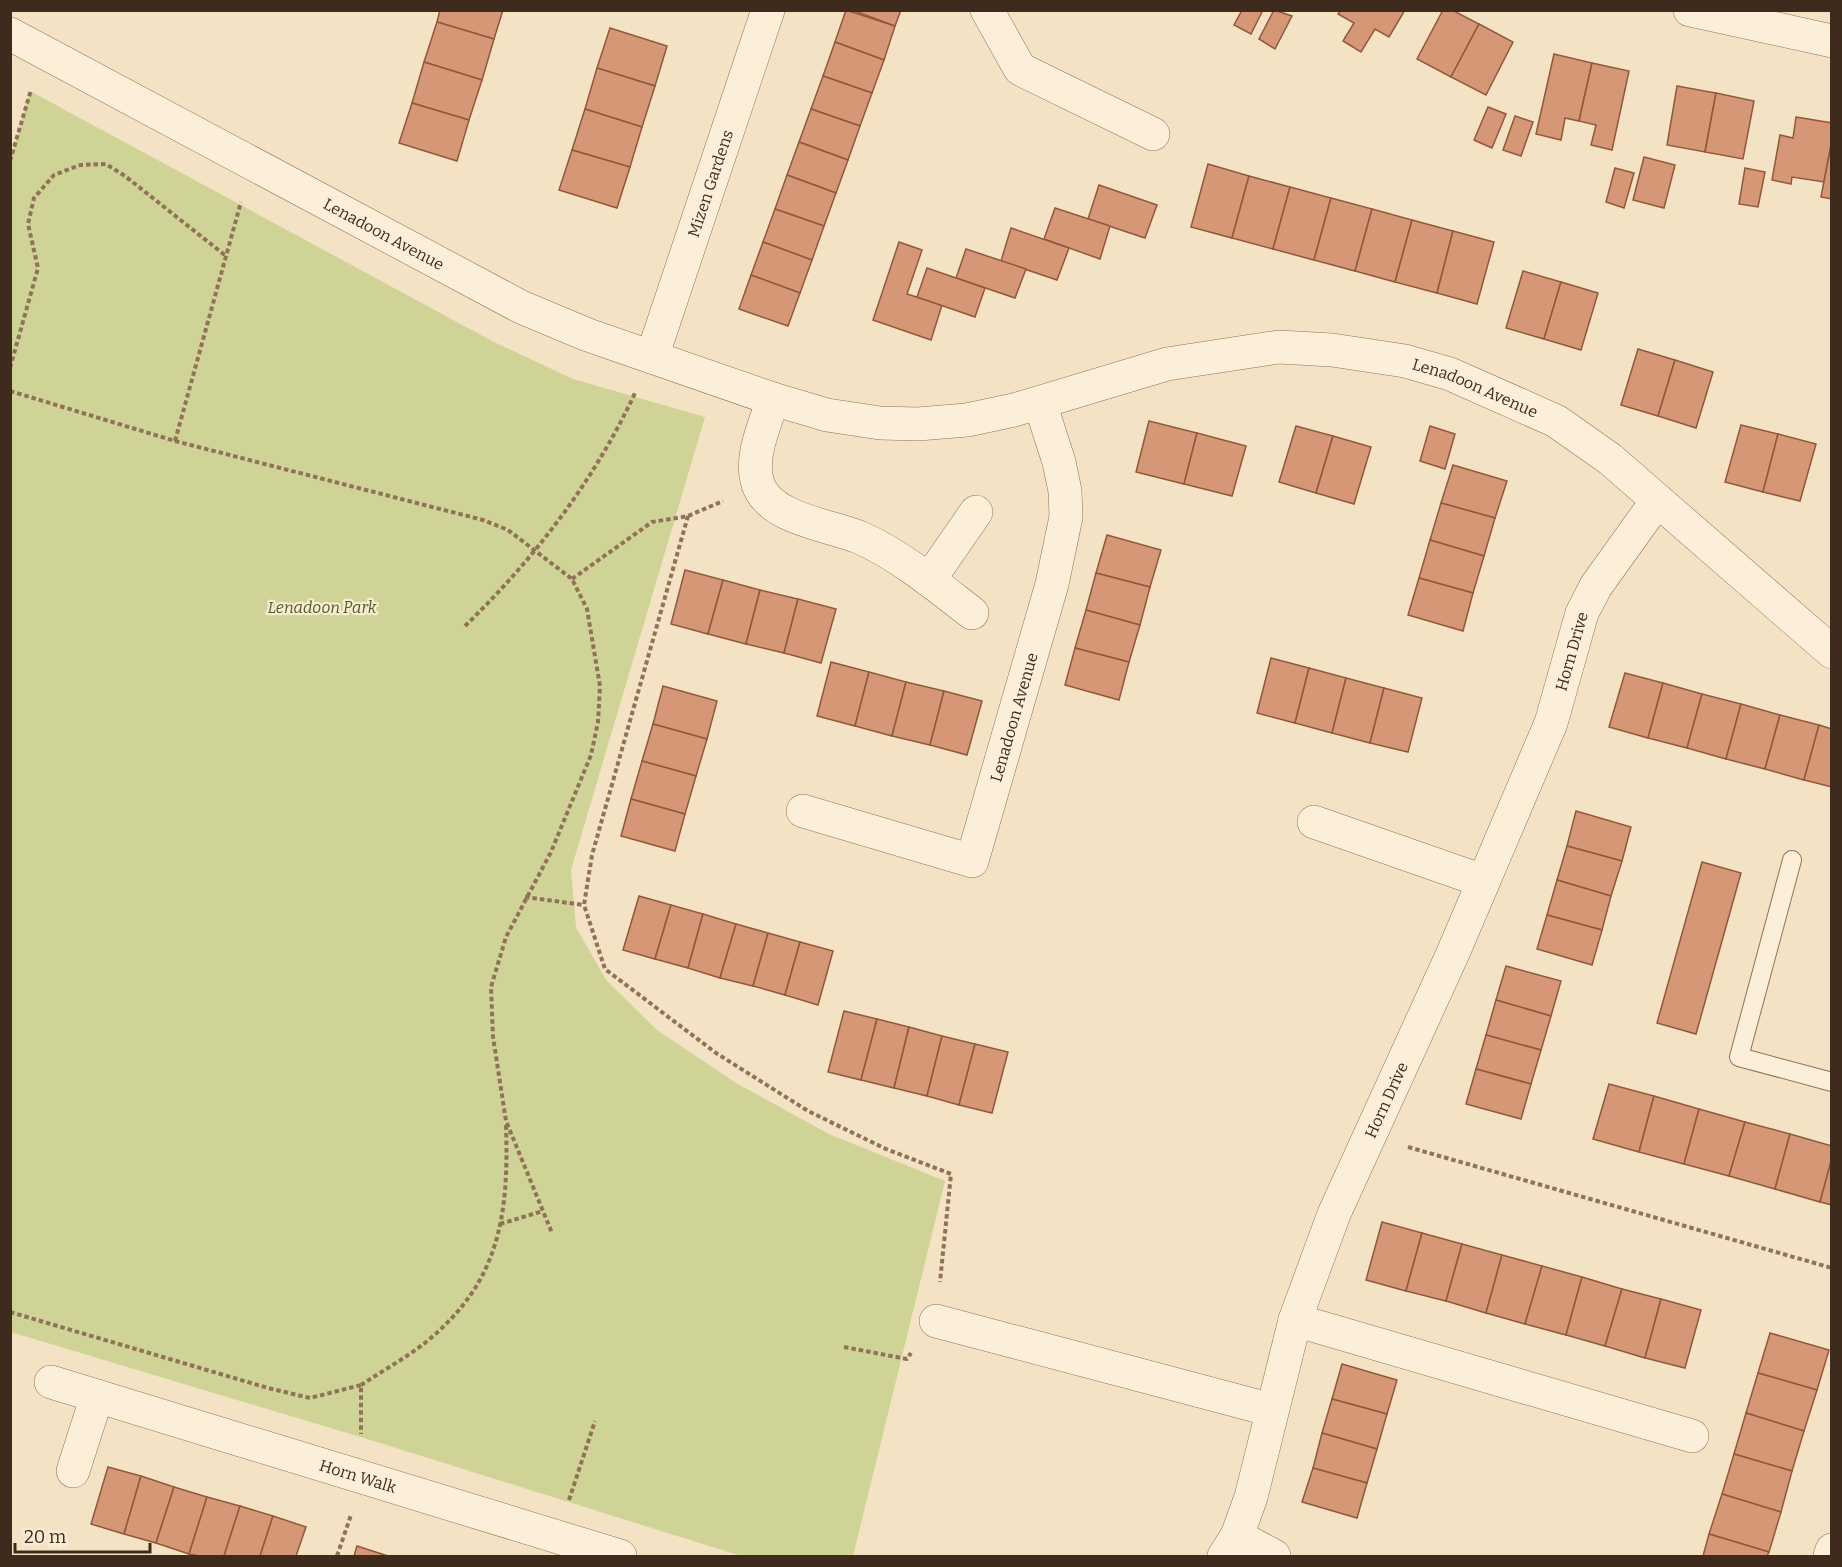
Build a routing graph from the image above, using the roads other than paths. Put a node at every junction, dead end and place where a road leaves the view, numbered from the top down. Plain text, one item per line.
1 (768, 10) edge
2 (987, 10) edge
3 (1690, 10) edge
4 (10, 34) edge
5 (1832, 41) edge
6 (1153, 134) dead end
7 (652, 357) junction
8 (773, 399) junction
9 (1040, 403) junction
10 (1657, 501) junction
11 (976, 512) dead end
12 (929, 580) junction
13 (972, 613) dead end
14 (1832, 652) edge
15 (803, 811) dead end
16 (1314, 822) dead end
17 (1792, 860) dead end
18 (1483, 881) junction
19 (1832, 1082) edge
20 (1295, 1320) junction
21 (936, 1321) road end
22 (51, 1382) dead end
23 (97, 1396) junction
24 (1272, 1410) junction
25 (1692, 1436) dead end
26 (73, 1471) dead end
27 (1231, 1546) edge
28 (1832, 1550) edge
29 (620, 1557) edge
30 (1274, 1557) edge
31 (1830, 1557) edge

1 - 7 street, Mizen Gardens
2 - 6 street
3 - 5 street
4 - 7 street, Lenadoon Avenue
7 - 8 street, Lenadoon Avenue
8 - 9 street, Lenadoon Avenue
8 - 12 street
9 - 10 street, Lenadoon Avenue
9 - 15 street, Lenadoon Avenue
10 - 14 street, Lenadoon Avenue
10 - 18 street, Horn Drive
11 - 12 street
12 - 13 street
16 - 18 street
17 - 19 lane
18 - 20 street, Horn Drive
20 - 24 street, Horn Drive
20 - 25 street
21 - 24 street
22 - 23 street, Horn Walk
23 - 26 street
23 - 29 street, Horn Walk
24 - 27 street, Horn Drive
27 - 30 street
28 - 31 street

